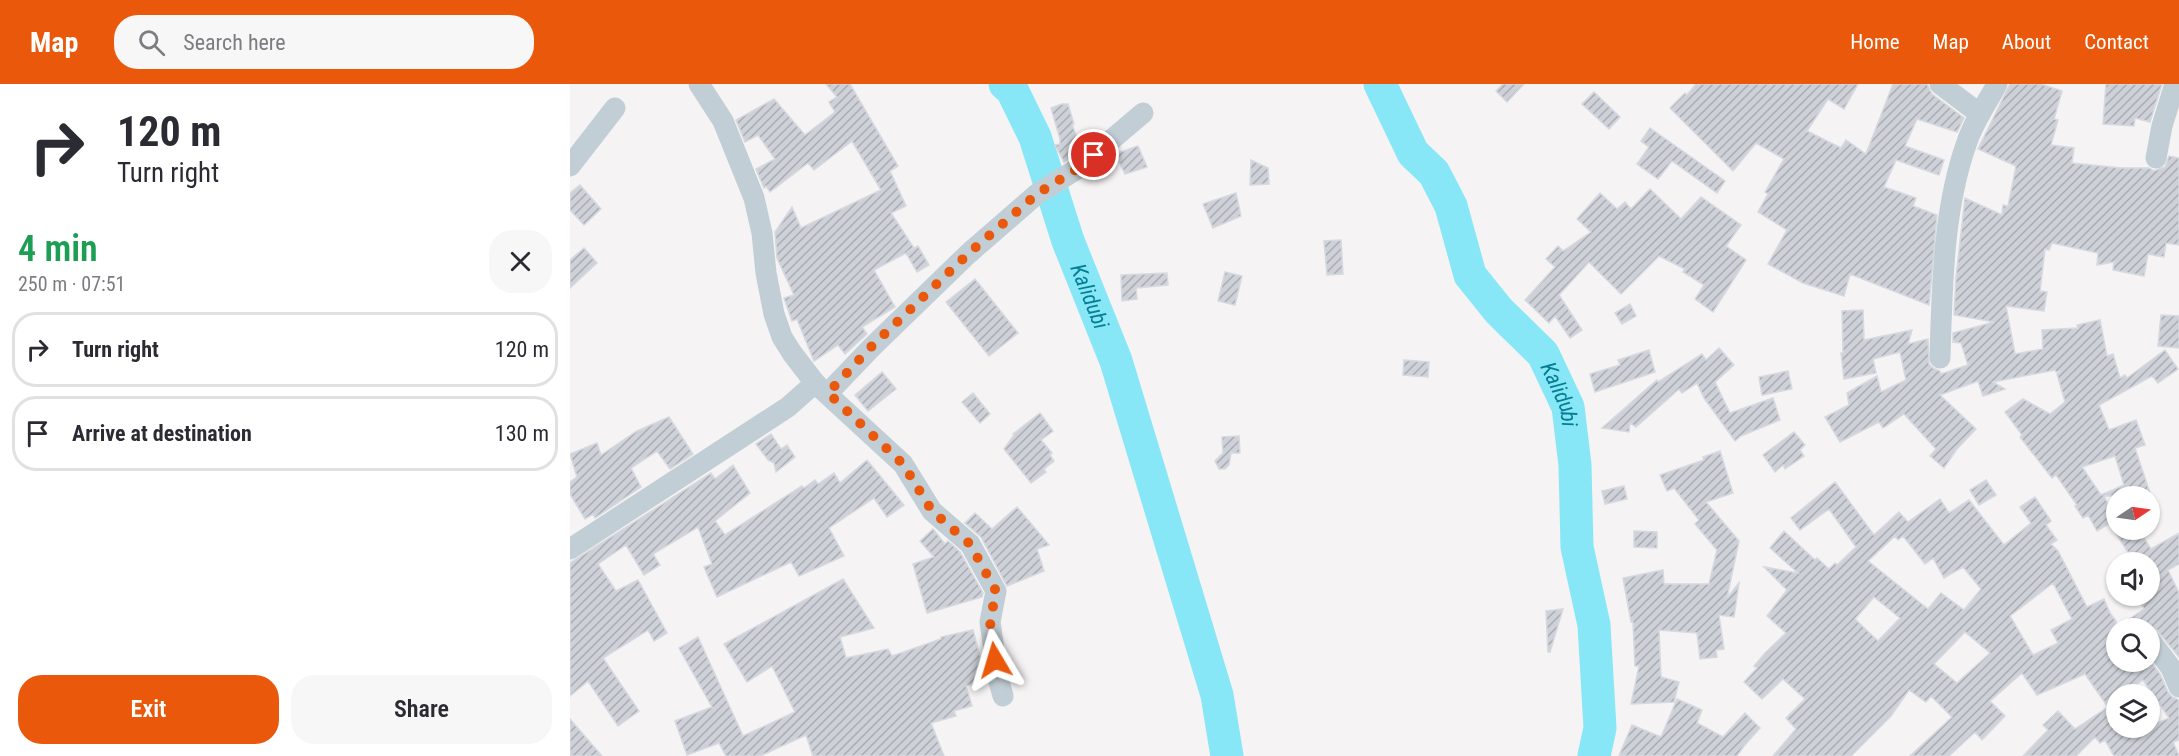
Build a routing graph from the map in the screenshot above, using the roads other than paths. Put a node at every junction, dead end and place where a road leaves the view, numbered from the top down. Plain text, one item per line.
1 (699, 84) edge
2 (1940, 84) edge
3 (1997, 84) edge
4 (2175, 84) edge
5 (615, 108) dead end
6 (1143, 113) dead end
7 (1980, 114) junction
8 (2156, 159) dead end
9 (570, 166) edge
10 (1940, 358) dead end
11 (821, 388) junction
12 (570, 549) edge
13 (2160, 653) edge
14 (2179, 687) edge
15 (1003, 696) dead end

1 - 11 street
2 - 7 street
3 - 7 street
4 - 8 street
5 - 9 street
6 - 11 street
7 - 10 street
11 - 12 street
11 - 15 street
13 - 14 street

